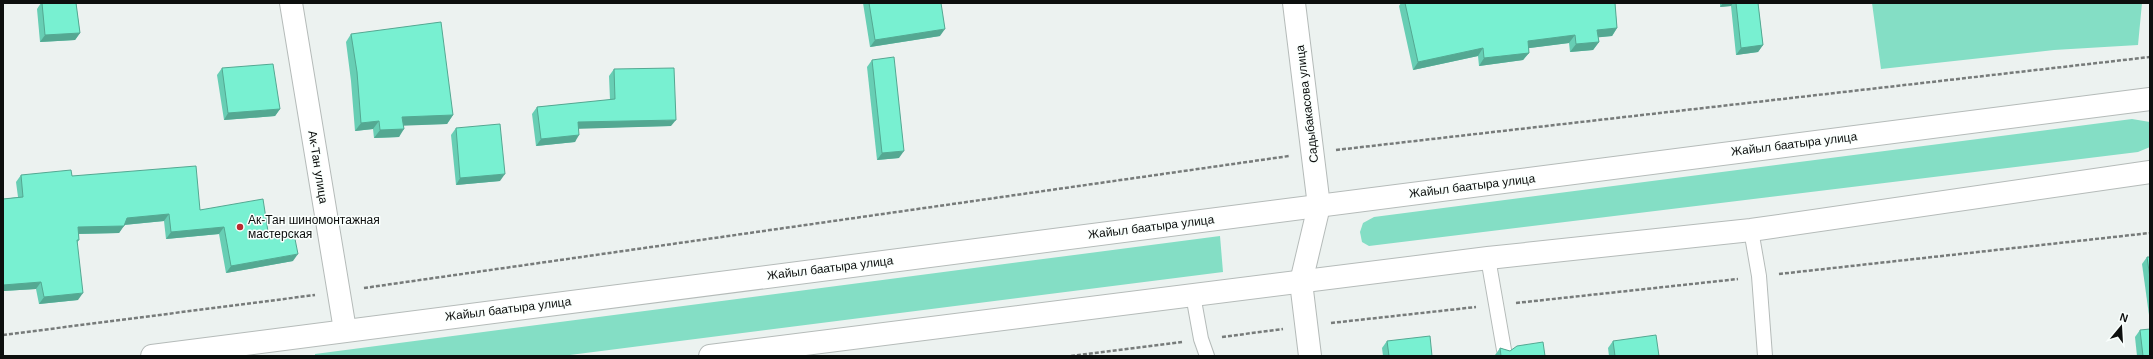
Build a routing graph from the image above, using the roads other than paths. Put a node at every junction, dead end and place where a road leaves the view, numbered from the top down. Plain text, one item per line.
1 (291, 3) edge
2 (1294, 3) edge
3 (2150, 99) edge
4 (2150, 172) edge
5 (1319, 206) junction
6 (1751, 230) junction
7 (1488, 258) junction
8 (1301, 282) junction
9 (1194, 295) junction
10 (346, 330) junction
11 (1504, 350) edge
12 (778, 351) edge
13 (152, 356) edge
14 (710, 356) edge
15 (1207, 356) edge
16 (1310, 356) edge
17 (1765, 356) edge

1 - 10 main road, Ак-Тан улица
2 - 5 main road, Садыбакасова улица
3 - 5 main road, Жайыл баатыра улица
4 - 6 main road
5 - 8 main road
5 - 10 main road, Жайыл баатыра улица
6 - 7 main road
6 - 17 lane
7 - 8 main road
7 - 11 lane
8 - 9 main road
8 - 16 main road
9 - 12 main road
9 - 15 lane
10 - 13 main road, Жайыл баатыра улица
12 - 14 main road

